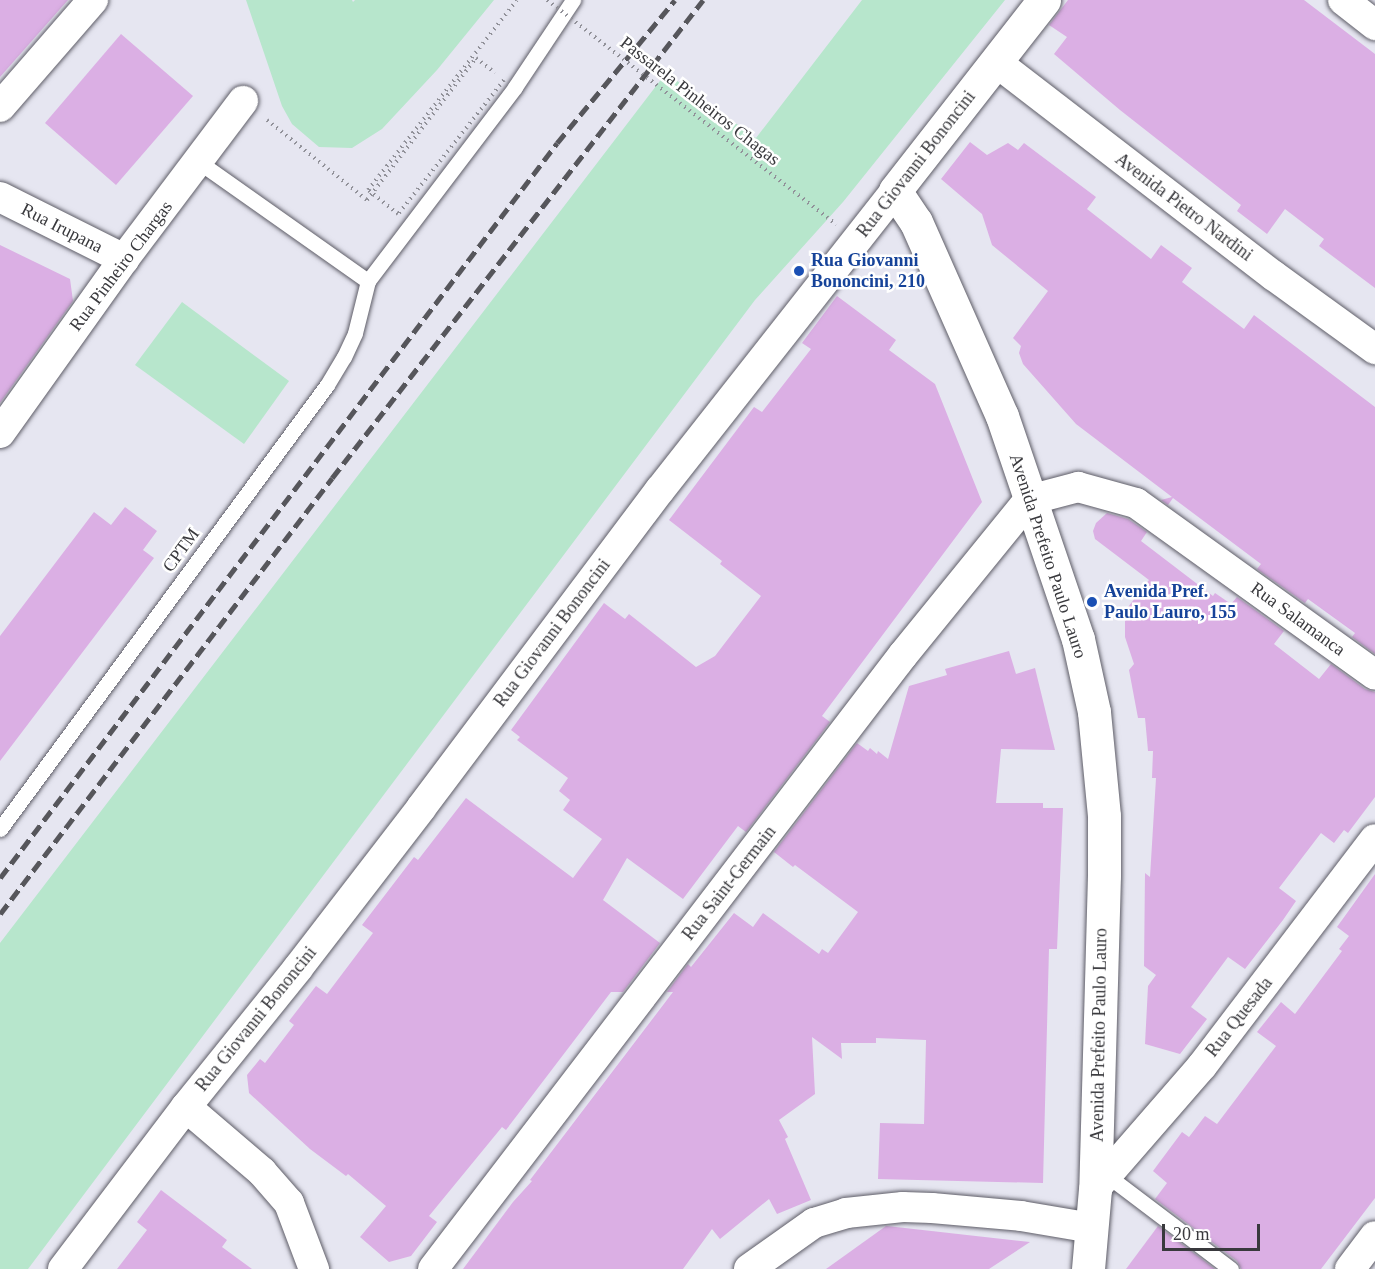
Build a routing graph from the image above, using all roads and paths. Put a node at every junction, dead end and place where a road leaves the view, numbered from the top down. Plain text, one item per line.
1 (93, 0) edge
2 (517, 0) edge
3 (547, 0) edge
4 (573, 0) edge
5 (1044, 0) edge
6 (1343, 0) edge
7 (1375, 25) edge
8 (996, 62) junction
9 (243, 101) joint
10 (0, 107) edge
11 (199, 162) junction
12 (895, 191) junction
13 (0, 197) edge
14 (836, 224) dead end
15 (124, 259) junction
16 (368, 281) junction
17 (1375, 349) edge
18 (0, 433) edge
19 (1029, 500) junction
20 (1375, 675) edge
21 (0, 829) edge
22 (1375, 839) edge
23 (186, 1107) junction
24 (1102, 1182) junction
25 (1092, 1228) junction
26 (1375, 1236) edge
27 (63, 1269) edge
28 (314, 1269) edge
29 (433, 1269) edge
30 (749, 1269) edge
31 (1088, 1269) edge
32 (1231, 1269) edge
33 (1350, 1269) edge

1 - 10 street
2 - 9 path, bridge
3 - 14 path, Passarela Pinheiros Chagas, bridge
4 - 16 lane
5 - 8 street, Rua Giovanni Bononcini
6 - 7 street
8 - 12 street, Rua Giovanni Bononcini
8 - 17 street, Avenida Pietro Nardini
9 - 11 street, Rua Pinheiro Chargas
11 - 15 street, Rua Pinheiro Chargas
11 - 16 lane
12 - 19 street, Avenida Prefeito Paulo Lauro
12 - 23 street, Rua Giovanni Bononcini
13 - 15 street, Rua Irupana
15 - 18 street, Rua Pinheiro Chargas
16 - 21 lane, CPTM
19 - 20 street, Rua Salamanca
19 - 24 street, Avenida Prefeito Paulo Lauro
19 - 29 street, Rua Saint-Germain
22 - 24 street, Rua Quesada
23 - 27 street, Rua Giovanni Bononcini
23 - 28 street
24 - 25 street, Avenida Prefeito Paulo Lauro
24 - 32 lane
25 - 30 street
25 - 31 street, Avenida Prefeito Paulo Lauro
26 - 33 street

